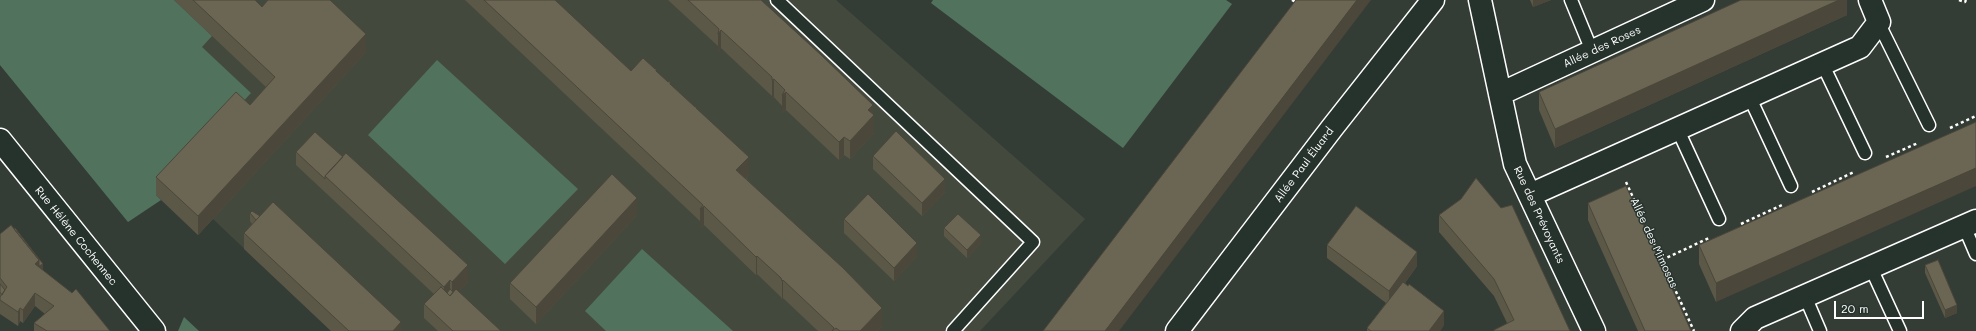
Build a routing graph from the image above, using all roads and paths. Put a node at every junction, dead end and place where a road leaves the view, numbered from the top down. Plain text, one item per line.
1 (777, 0) edge
2 (1292, 0) edge
3 (1299, 0) edge
4 (1434, 0) edge
5 (1480, 0) edge
6 (1571, 0) edge
7 (1703, 0) edge
8 (1870, 0) edge
9 (1959, 0) edge
10 (1966, 0) edge
11 (1879, 24) junction
12 (1592, 51) junction
13 (1822, 63) junction
14 (1500, 94) junction
15 (1749, 96) junction
16 (1976, 116) edge
17 (1929, 125) dead end
18 (1677, 128) junction
19 (1948, 130) dead end
20 (0, 140) edge
21 (1919, 142) dead end
22 (1865, 152) dead end
23 (1614, 156) junction
24 (1883, 159) dead end
25 (1855, 172) dead end
26 (1791, 186) dead end
27 (1530, 195) junction
28 (1805, 195) dead end
29 (1783, 204) dead end
30 (1719, 219) dead end
31 (1970, 224) edge
32 (1733, 227) dead end
33 (1712, 237) dead end
34 (1976, 254) edge
35 (1662, 260) junction
36 (1871, 268) junction
37 (1805, 296) junction
38 (154, 331) edge
39 (953, 331) edge
40 (1177, 331) edge
41 (1594, 331) edge
42 (1694, 331) edge
43 (1742, 331) edge
44 (1820, 331) edge
45 (1900, 331) edge

1 - 39 lane
2 - 3 path
4 - 40 street, Allée Paul Éluard
5 - 14 street, Rue des Prévoyants
6 - 12 lane
7 - 12 street, Allée des Roses
8 - 11 street
9 - 10 path
11 - 13 street
11 - 17 lane
12 - 14 street, Allée des Roses
13 - 15 street
13 - 22 lane
14 - 27 street, Rue des Prévoyants
15 - 18 street
15 - 26 lane
16 - 19 path
18 - 23 street
18 - 30 lane
20 - 38 street, Rue Hélène Cochennec
21 - 24 path
23 - 27 street
23 - 35 path, Allée des Mimosas
25 - 28 path
27 - 41 street, Rue des Prévoyants
29 - 32 path
31 - 34 lane
31 - 36 street
33 - 35 path
35 - 42 path, Allée des Mimosas
36 - 37 street
36 - 45 lane
37 - 43 street
37 - 44 lane

